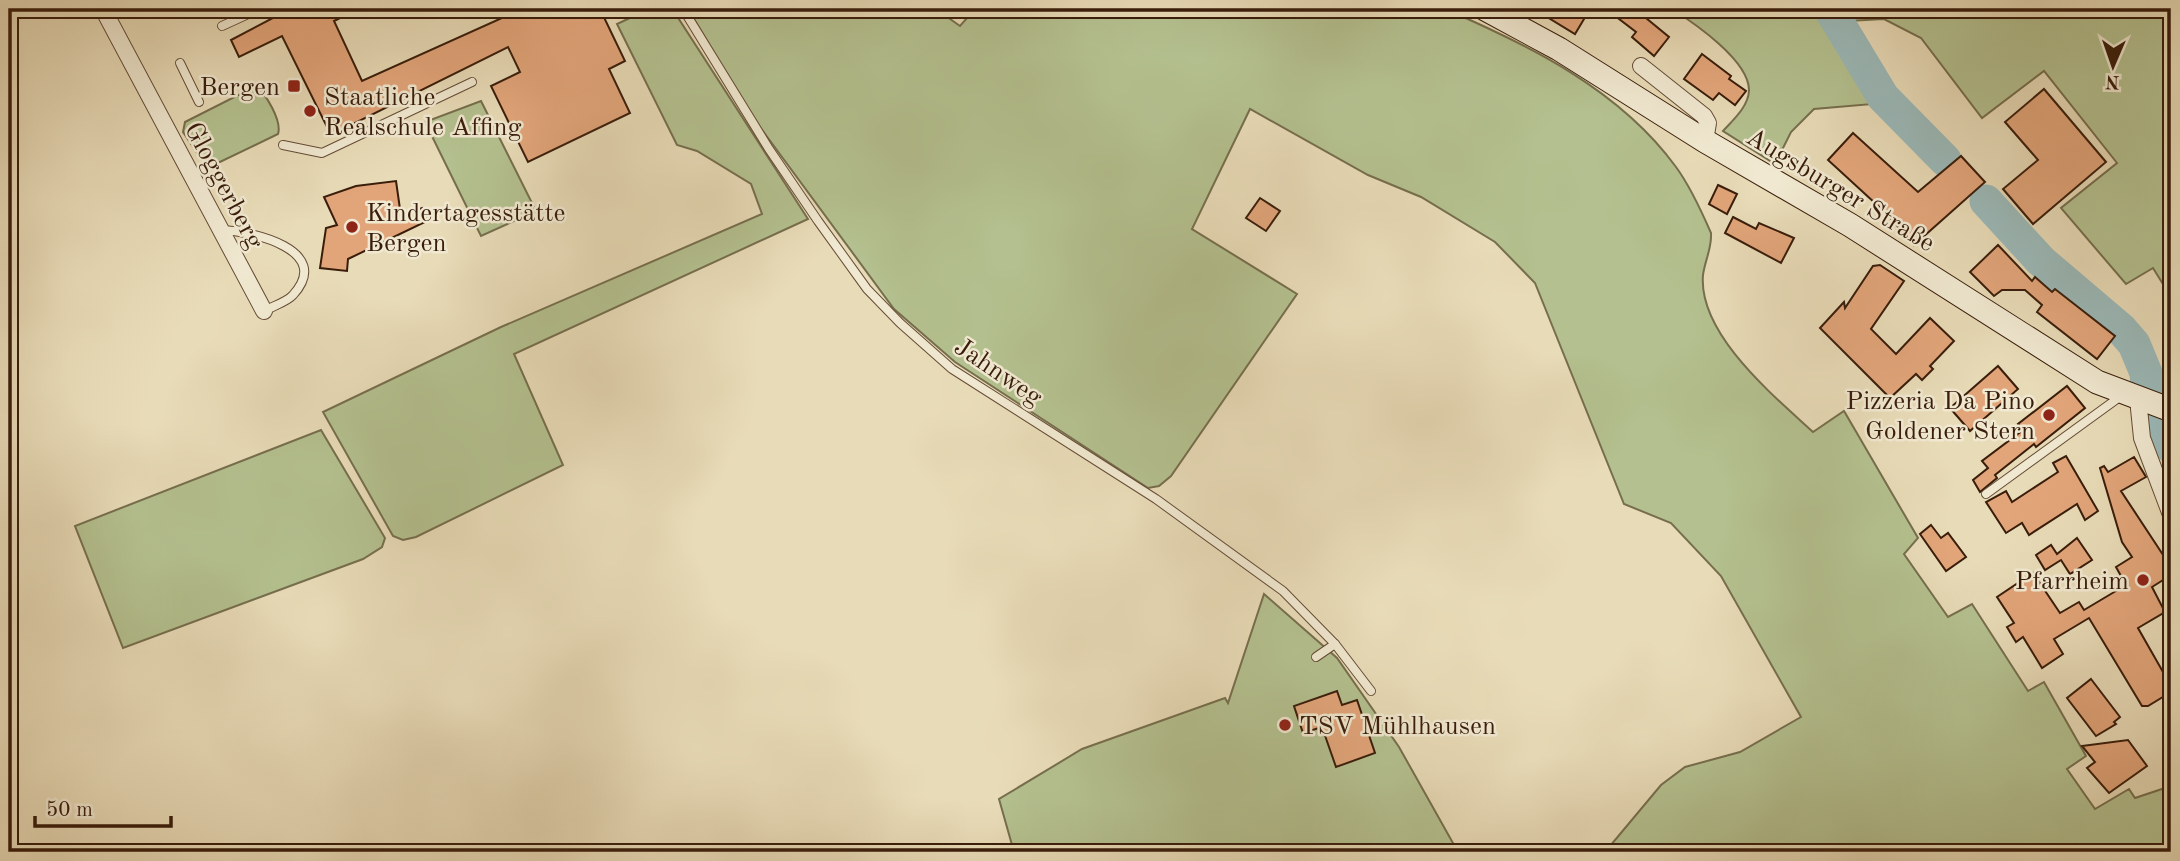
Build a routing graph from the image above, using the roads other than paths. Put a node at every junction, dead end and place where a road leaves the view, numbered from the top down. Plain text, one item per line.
1 (103, 9) edge
2 (682, 9) edge
3 (1485, 9) edge
4 (246, 15) dead end
5 (222, 26) dead end
6 (180, 63) dead end
7 (1641, 66) dead end
8 (472, 82) dead end
9 (198, 102) dead end
10 (1705, 141) junction
11 (283, 145) dead end
12 (221, 230) junction
13 (264, 311) joint
14 (2136, 399) junction
15 (2171, 410) edge
16 (1986, 494) dead end
17 (2171, 515) edge
18 (1335, 644) junction
19 (1316, 657) dead end
20 (1371, 691) dead end

1 - 12 street, Gloggerberg
2 - 18 lane, Jahnweg
3 - 10 main road, Augsburger Straße
4 - 5 lane
6 - 9 lane
7 - 10 street
8 - 11 lane
10 - 14 main road, Augsburger Straße
12 - 13 street, Gloggerberg
12 - 13 lane
14 - 15 main road, Augsburger Straße
14 - 16 lane
14 - 17 street
18 - 19 lane
18 - 20 lane, Jahnweg

